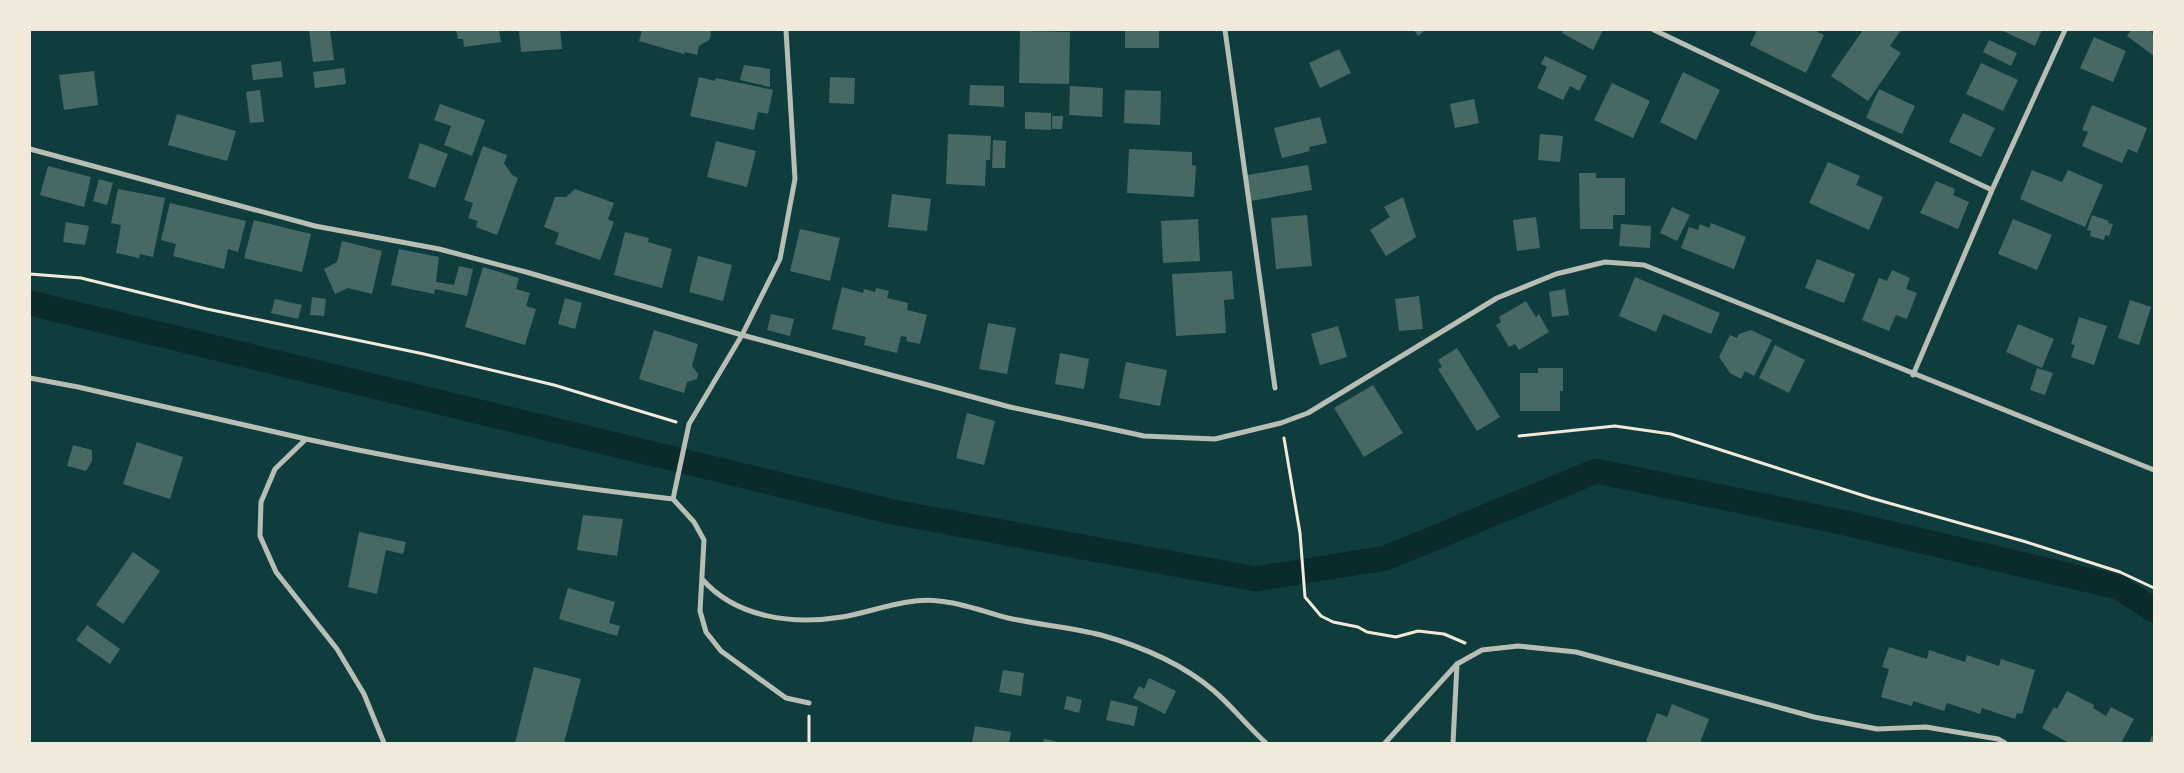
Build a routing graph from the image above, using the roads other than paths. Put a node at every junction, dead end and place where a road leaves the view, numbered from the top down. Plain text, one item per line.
1 (786, 30) edge
2 (1225, 30) edge
3 (1654, 30) edge
4 (2065, 30) edge
5 (30, 149) edge
6 (1992, 190) junction
7 (742, 335) junction
8 (1913, 374) junction
9 (30, 378) edge
10 (1275, 388) dead end
11 (306, 439) junction
12 (2154, 470) edge
13 (673, 499) junction
14 (702, 580) junction
15 (1458, 664) junction
16 (809, 703) road end
17 (384, 743) edge
18 (1266, 743) edge
19 (1385, 743) edge
20 (1453, 743) edge
21 (2005, 743) edge

1 - 7 street
2 - 10 street
3 - 6 street
4 - 6 street
5 - 7 street
6 - 8 street
7 - 8 street
7 - 13 street
8 - 12 street
9 - 11 street
11 - 13 street
11 - 17 street
13 - 14 street
14 - 16 street
14 - 18 street
15 - 19 street
15 - 20 street
15 - 21 street

